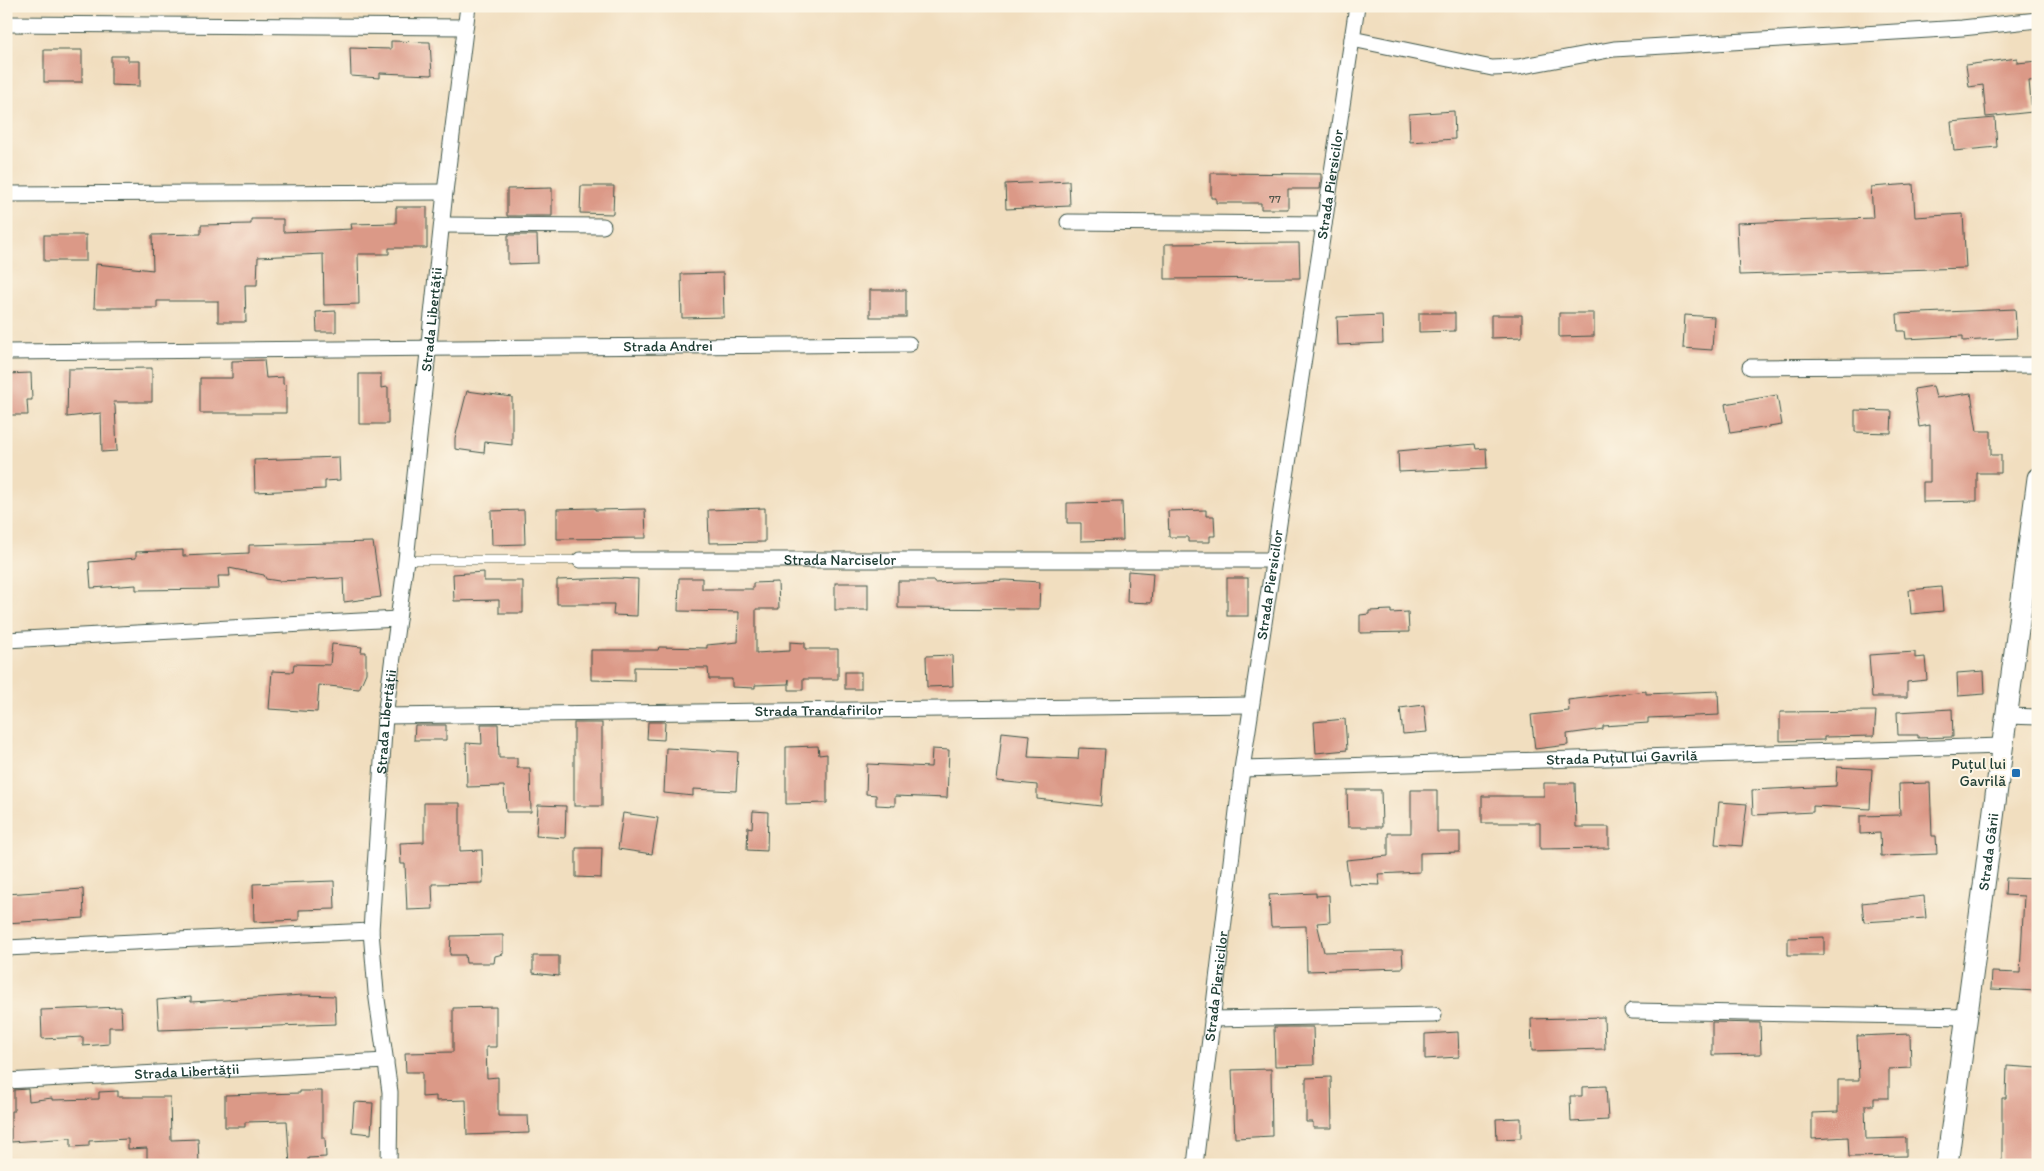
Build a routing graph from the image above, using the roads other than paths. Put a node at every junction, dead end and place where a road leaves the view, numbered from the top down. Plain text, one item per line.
1 (468, 6) edge
2 (1357, 6) edge
3 (2038, 20) edge
4 (6, 24) edge
5 (465, 28) junction
6 (1352, 39) junction
7 (445, 192) junction
8 (6, 194) edge
9 (1068, 222) dead end
10 (1324, 224) junction
11 (443, 225) junction
12 (603, 226) dead end
13 (909, 344) dead end
14 (429, 347) junction
15 (6, 352) edge
16 (2038, 365) edge
17 (1750, 367) dead end
18 (2038, 478) edge
19 (406, 560) junction
20 (580, 560) joint
21 (1273, 560) junction
22 (398, 620) junction
23 (6, 640) edge
24 (1251, 705) junction
25 (385, 716) junction
26 (2006, 716) junction
27 (2038, 717) edge
28 (2002, 746) junction
29 (1242, 769) junction
30 (371, 930) junction
31 (6, 948) edge
32 (1632, 1011) dead end
33 (1434, 1015) dead end
34 (1968, 1017) junction
35 (1212, 1018) junction
36 (386, 1061) junction
37 (6, 1081) edge
38 (389, 1165) edge
39 (1195, 1165) edge
40 (1947, 1165) edge

1 - 5 street, Strada Libertății
2 - 6 street, Strada Piersicilor
3 - 6 street
4 - 5 street
5 - 7 street, Strada Libertății
6 - 10 street, Strada Piersicilor
7 - 8 street
7 - 11 street, Strada Libertății
9 - 10 street
10 - 21 street, Strada Piersicilor
11 - 12 street
11 - 14 street, Strada Libertății
13 - 14 street, Strada Andrei
14 - 15 street, Strada Andrei
14 - 19 street, Strada Libertății
16 - 17 street
18 - 26 main road, Strada Gării
19 - 20 lane, Strada Narciselor
19 - 22 street, Strada Libertății
20 - 21 street, Strada Narciselor
21 - 24 street, Strada Piersicilor
22 - 23 street
22 - 25 street, Strada Libertății
24 - 25 street, Strada Trandafirilor
24 - 29 street, Strada Piersicilor
25 - 30 street, Strada Libertății
26 - 27 street
26 - 28 main road, Strada Gării
28 - 29 street, Strada Puțul lui Gavrilă
28 - 34 main road, Strada Gării
29 - 35 street, Strada Piersicilor
30 - 31 street
30 - 36 street, Strada Libertății
32 - 34 street
33 - 35 street
34 - 40 main road, Strada Gării
35 - 39 street, Strada Piersicilor
36 - 37 street, Strada Libertății
36 - 38 street

